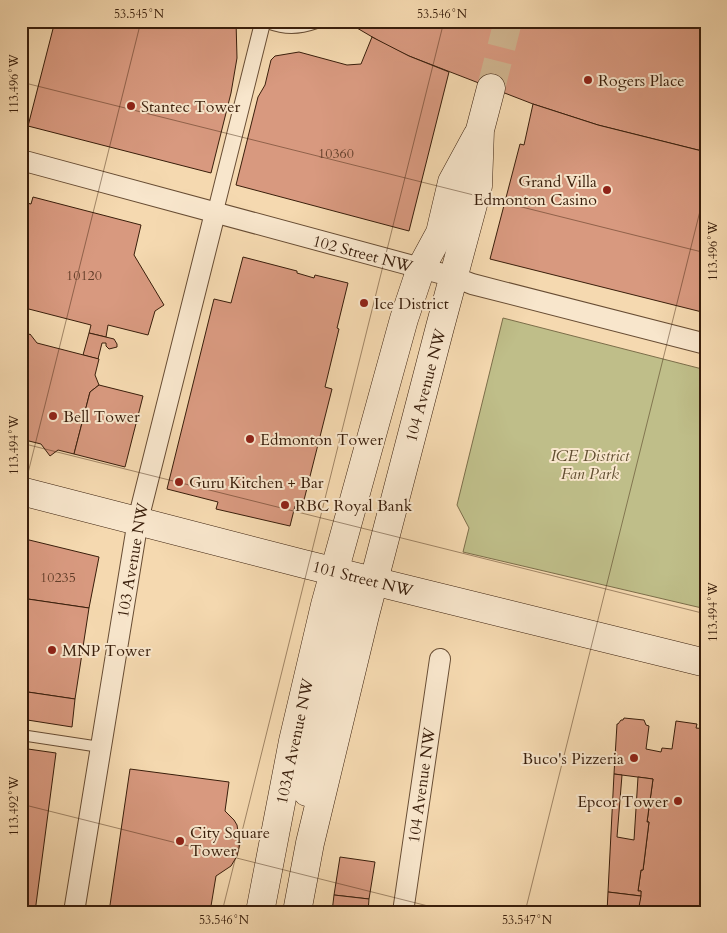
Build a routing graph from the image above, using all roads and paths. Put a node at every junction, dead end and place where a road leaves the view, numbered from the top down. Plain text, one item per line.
1 (263, 21) edge
2 (269, 21) edge
3 (315, 21) edge
4 (491, 88) tunnel mouth
5 (480, 130) junction
6 (21, 160) edge
7 (215, 213) junction
8 (421, 268) junction
9 (454, 277) junction
10 (706, 344) edge
11 (21, 491) edge
12 (138, 520) junction
13 (334, 571) junction
14 (374, 581) junction
15 (440, 659) dead end
16 (706, 663) edge
17 (21, 735) edge
18 (100, 747) junction
19 (310, 843) junction
20 (267, 870) junction
21 (74, 912) edge
22 (246, 912) edge
23 (260, 912) edge
24 (296, 912) edge
25 (403, 912) edge

1 - 7 street
2 - 3 street
4 - 5 main road, 104 Avenue NW
5 - 8 main road, 104 Avenue NW
5 - 9 main road, 104 Avenue NW
6 - 7 street, 102 Street NW
7 - 8 street, 102 Street NW
7 - 12 street, 103 Avenue NW
8 - 9 street, 102 Street NW
8 - 13 main road, 104 Avenue NW
9 - 10 street, 102 Street NW
9 - 14 main road, 104 Avenue NW
11 - 12 main road, 101 Street NW
12 - 13 main road, 101 Street NW
12 - 18 street, 103 Avenue NW
13 - 14 main road, 101 Street NW
13 - 19 main road
13 - 20 main road, 103A Avenue NW
14 - 16 main road, 101 Street NW
14 - 19 main road
15 - 25 street, 104 Avenue NW
17 - 18 lane
18 - 21 street, 103 Avenue NW
19 - 24 main road
20 - 22 main road
20 - 23 main road, 103A Avenue NW

